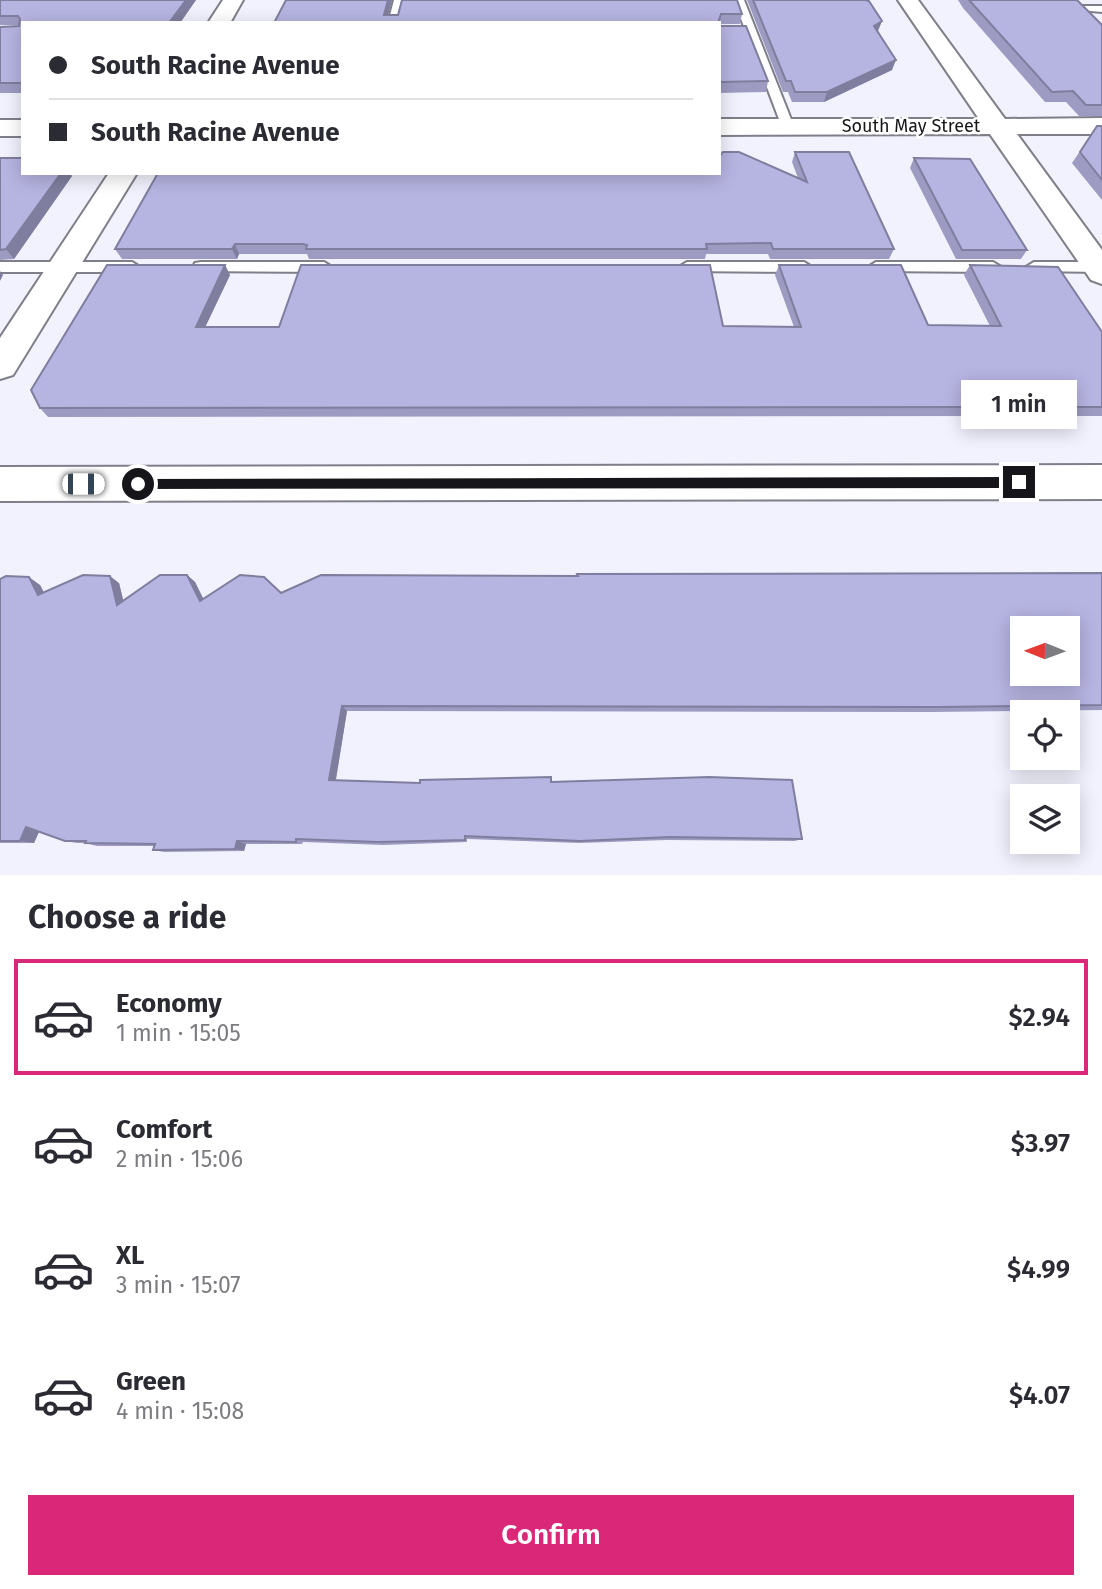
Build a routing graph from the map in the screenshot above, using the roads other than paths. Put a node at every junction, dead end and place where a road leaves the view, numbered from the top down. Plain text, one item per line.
1 (233, 0) edge
2 (399, 0) edge
3 (739, 0) edge
4 (908, 0) edge
5 (1080, 4) edge
6 (1098, 13) edge
7 (220, 21) edge
8 (394, 21) edge
9 (997, 126) junction
10 (1102, 126) edge
11 (721, 127) edge
12 (788, 127) junction
13 (0, 128) edge
14 (21, 128) edge
15 (122, 175) edge
16 (0, 267) edge
17 (63, 267) junction
18 (146, 267) edge
19 (187, 267) edge
20 (341, 267) edge
21 (675, 267) edge
22 (815, 267) edge
23 (856, 267) edge
24 (1101, 269) edge
25 (0, 366) edge
26 (1102, 482) edge
27 (0, 484) edge

1 - 7 street
2 - 8 lane
3 - 12 lane
4 - 9 street
5 - 6 lane
9 - 10 street, South May Street
9 - 12 street, South May Street
9 - 24 street
11 - 12 street, South May Street
13 - 14 street
15 - 17 street
16 - 17 lane
17 - 18 lane
17 - 25 street
19 - 20 lane
21 - 22 lane
23 - 24 lane
26 - 27 street

